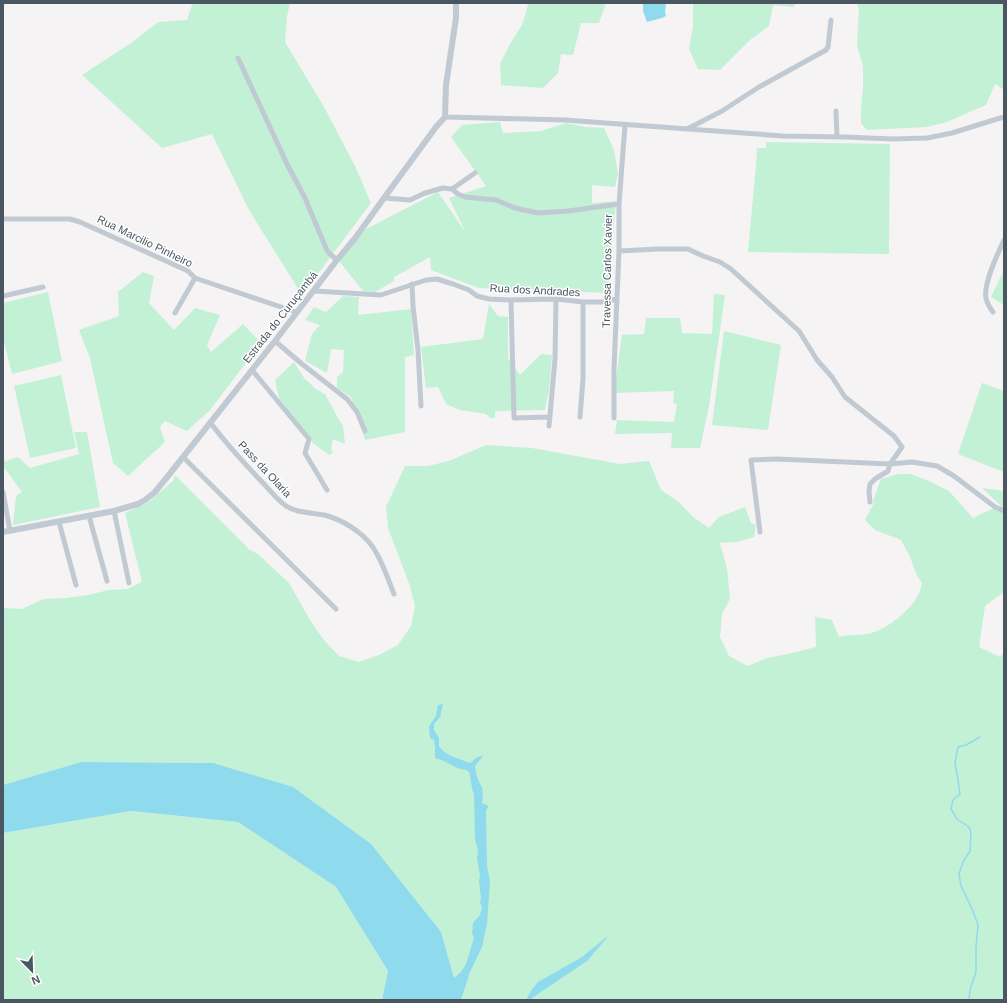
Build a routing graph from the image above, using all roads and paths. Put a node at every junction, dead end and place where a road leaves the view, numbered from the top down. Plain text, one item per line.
1 (456, 3) edge
2 (831, 20) dead end
3 (238, 58) dead end
4 (836, 111) dead end
5 (445, 117) junction
6 (1004, 117) edge
7 (625, 125) junction
8 (688, 128) junction
9 (838, 137) junction
10 (475, 173) dead end
11 (452, 189) junction
12 (384, 198) junction
13 (619, 204) junction
14 (3, 219) edge
15 (1004, 240) edge
16 (619, 251) junction
17 (337, 260) junction
18 (195, 278) junction
19 (412, 284) junction
20 (43, 288) dead end
21 (314, 290) junction
22 (3, 296) edge
23 (556, 299) junction
24 (617, 299) junction
25 (511, 300) junction
26 (583, 302) junction
27 (296, 312) junction
28 (993, 312) dead end
29 (175, 313) dead end
30 (275, 341) junction
31 (252, 370) junction
32 (421, 406) dead end
33 (580, 416) dead end
34 (550, 417) junction
35 (614, 418) dead end
36 (210, 422) junction
37 (549, 426) dead end
38 (365, 431) dead end
39 (183, 457) junction
40 (890, 464) junction
41 (327, 490) dead end
42 (3, 492) edge
43 (870, 502) dead end
44 (114, 511) junction
45 (1004, 511) edge
46 (89, 516) junction
47 (59, 522) junction
48 (10, 531) junction
49 (3, 532) edge
50 (760, 532) dead end
51 (107, 581) dead end
52 (129, 583) dead end
53 (76, 585) dead end
54 (394, 594) dead end
55 (336, 609) dead end

1 - 5 street
2 - 8 street
3 - 17 street
4 - 9 street
5 - 7 street
5 - 12 street, Estrada do Curuçambá
6 - 9 street
7 - 8 street
7 - 13 street, Travessa Carlos Xavier
8 - 9 street
10 - 11 street
11 - 12 street
11 - 13 street
12 - 17 street, Estrada do Curuçambá
13 - 16 street, Travessa Carlos Xavier
14 - 18 street, Rua Marcilio Pinheiro
15 - 28 street
16 - 24 street, Travessa Carlos Xavier
16 - 40 street
17 - 21 street, Estrada do Curuçambá
18 - 27 street, Rua Marcilio Pinheiro
18 - 29 street
19 - 21 street, Rua dos Andrades
19 - 25 street, Rua dos Andrades
19 - 32 street
20 - 22 street
21 - 27 street, Estrada do Curuçambá
23 - 25 street, Rua dos Andrades
23 - 26 street, Rua dos Andrades
23 - 34 street
24 - 26 street, Rua dos Andrades
24 - 35 street, Travessa Carlos Xavier
25 - 34 street
26 - 33 street
27 - 30 street, Estrada do Curuçambá
30 - 31 street, Estrada do Curuçambá
30 - 38 street
31 - 36 street, Estrada do Curuçambá
31 - 41 street
34 - 37 street
36 - 39 street, Estrada do Curuçambá
36 - 54 street, Pass da Olaria
39 - 44 street, Estrada do Curuçambá
39 - 55 street
40 - 43 street
40 - 45 street
40 - 50 street
42 - 48 street
44 - 46 street, Estrada do Curuçambá
44 - 52 street
46 - 47 street, Estrada do Curuçambá
46 - 51 street
47 - 48 street, Estrada do Curuçambá
47 - 53 street
48 - 49 street, Estrada do Curuçambá

